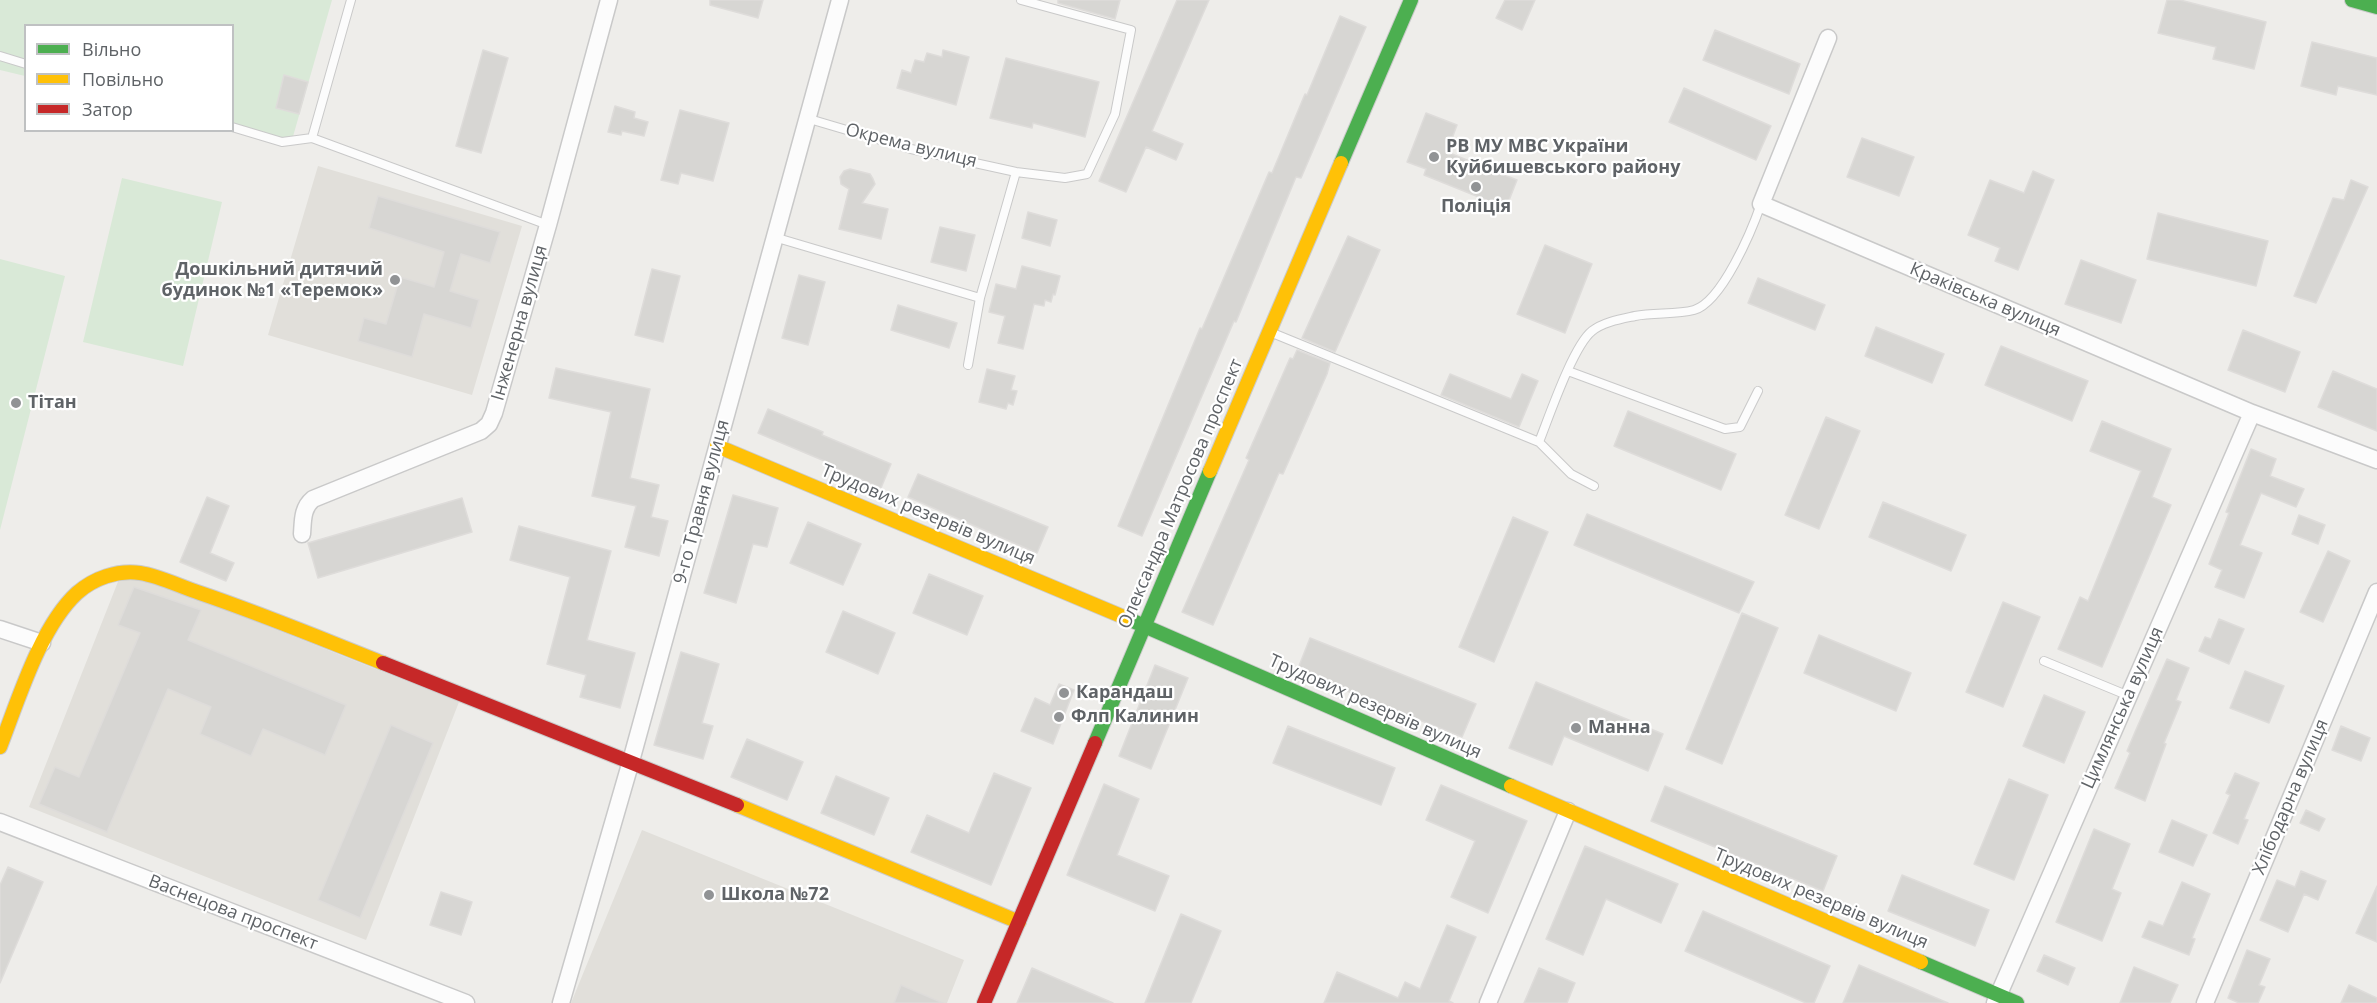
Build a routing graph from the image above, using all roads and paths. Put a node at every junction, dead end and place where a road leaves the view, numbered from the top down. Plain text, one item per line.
1 (351, 0) edge
2 (609, 0) edge
3 (840, 0) edge
4 (1021, 0) edge
5 (1411, 0) edge
6 (2352, 0) edge
7 (2377, 7) edge
8 (1828, 38) dead end
9 (0, 56) edge
10 (24, 62) edge
11 (806, 118) junction
12 (234, 128) edge
13 (312, 138) junction
14 (1016, 172) junction
15 (1761, 204) junction
16 (548, 225) junction
17 (774, 237) junction
18 (980, 298) junction
19 (1270, 332) junction
20 (968, 365) dead end
21 (1568, 371) junction
22 (1758, 391) dead end
23 (2252, 413) junction
24 (1539, 442) junction
25 (717, 446) junction
26 (2377, 460) edge
27 (1594, 486) dead end
28 (302, 534) dead end
29 (2377, 592) edge
30 (1145, 626) junction
31 (0, 629) edge
32 (42, 643) junction
33 (2044, 661) dead end
34 (2128, 696) junction
35 (0, 747) edge
36 (631, 761) junction
37 (1568, 811) junction
38 (0, 822) edge
39 (1019, 922) junction
40 (1996, 999) edge
41 (466, 1003) edge
42 (561, 1003) edge
43 (984, 1003) edge
44 (1488, 1003) edge
45 (2017, 1003) edge
46 (2205, 1003) edge

1 - 13 lane
2 - 16 street, Інженерна вулиця
3 - 11 street, 9-го Травня вулиця
4 - 14 lane, Окрема вулиця
5 - 19 street, Олександра Матросова проспект
6 - 7 street
8 - 15 street
9 - 10 lane
11 - 14 lane, Окрема вулиця
11 - 17 street, 9-го Травня вулиця
12 - 13 lane
13 - 16 lane
14 - 18 lane
15 - 21 lane
15 - 23 street, Краківська вулиця
16 - 28 street, Інженерна вулиця
17 - 18 lane
17 - 25 street, 9-го Травня вулиця
18 - 20 lane
19 - 24 lane
19 - 30 street, Олександра Матросова проспект
21 - 22 lane
21 - 24 lane
23 - 26 street, Краківська вулиця
23 - 34 street, Цимлянська вулиця
24 - 27 lane
25 - 30 street, Трудових резервів вулиця
25 - 36 street, 9-го Травня вулиця
29 - 46 street, Хлібодарна вулиця
30 - 37 street, Трудових резервів вулиця
30 - 39 street, Олександра Матросова проспект
31 - 32 street
32 - 35 street
32 - 36 street
33 - 34 lane
34 - 40 street, Цимлянська вулиця
36 - 39 street
36 - 42 street, 9-го Травня вулиця
37 - 40 street, Трудових резервів вулиця
37 - 44 street
38 - 41 street, Васнецова проспект
39 - 43 street, Олександра Матросова проспект
40 - 45 street, Трудових резервів вулиця

